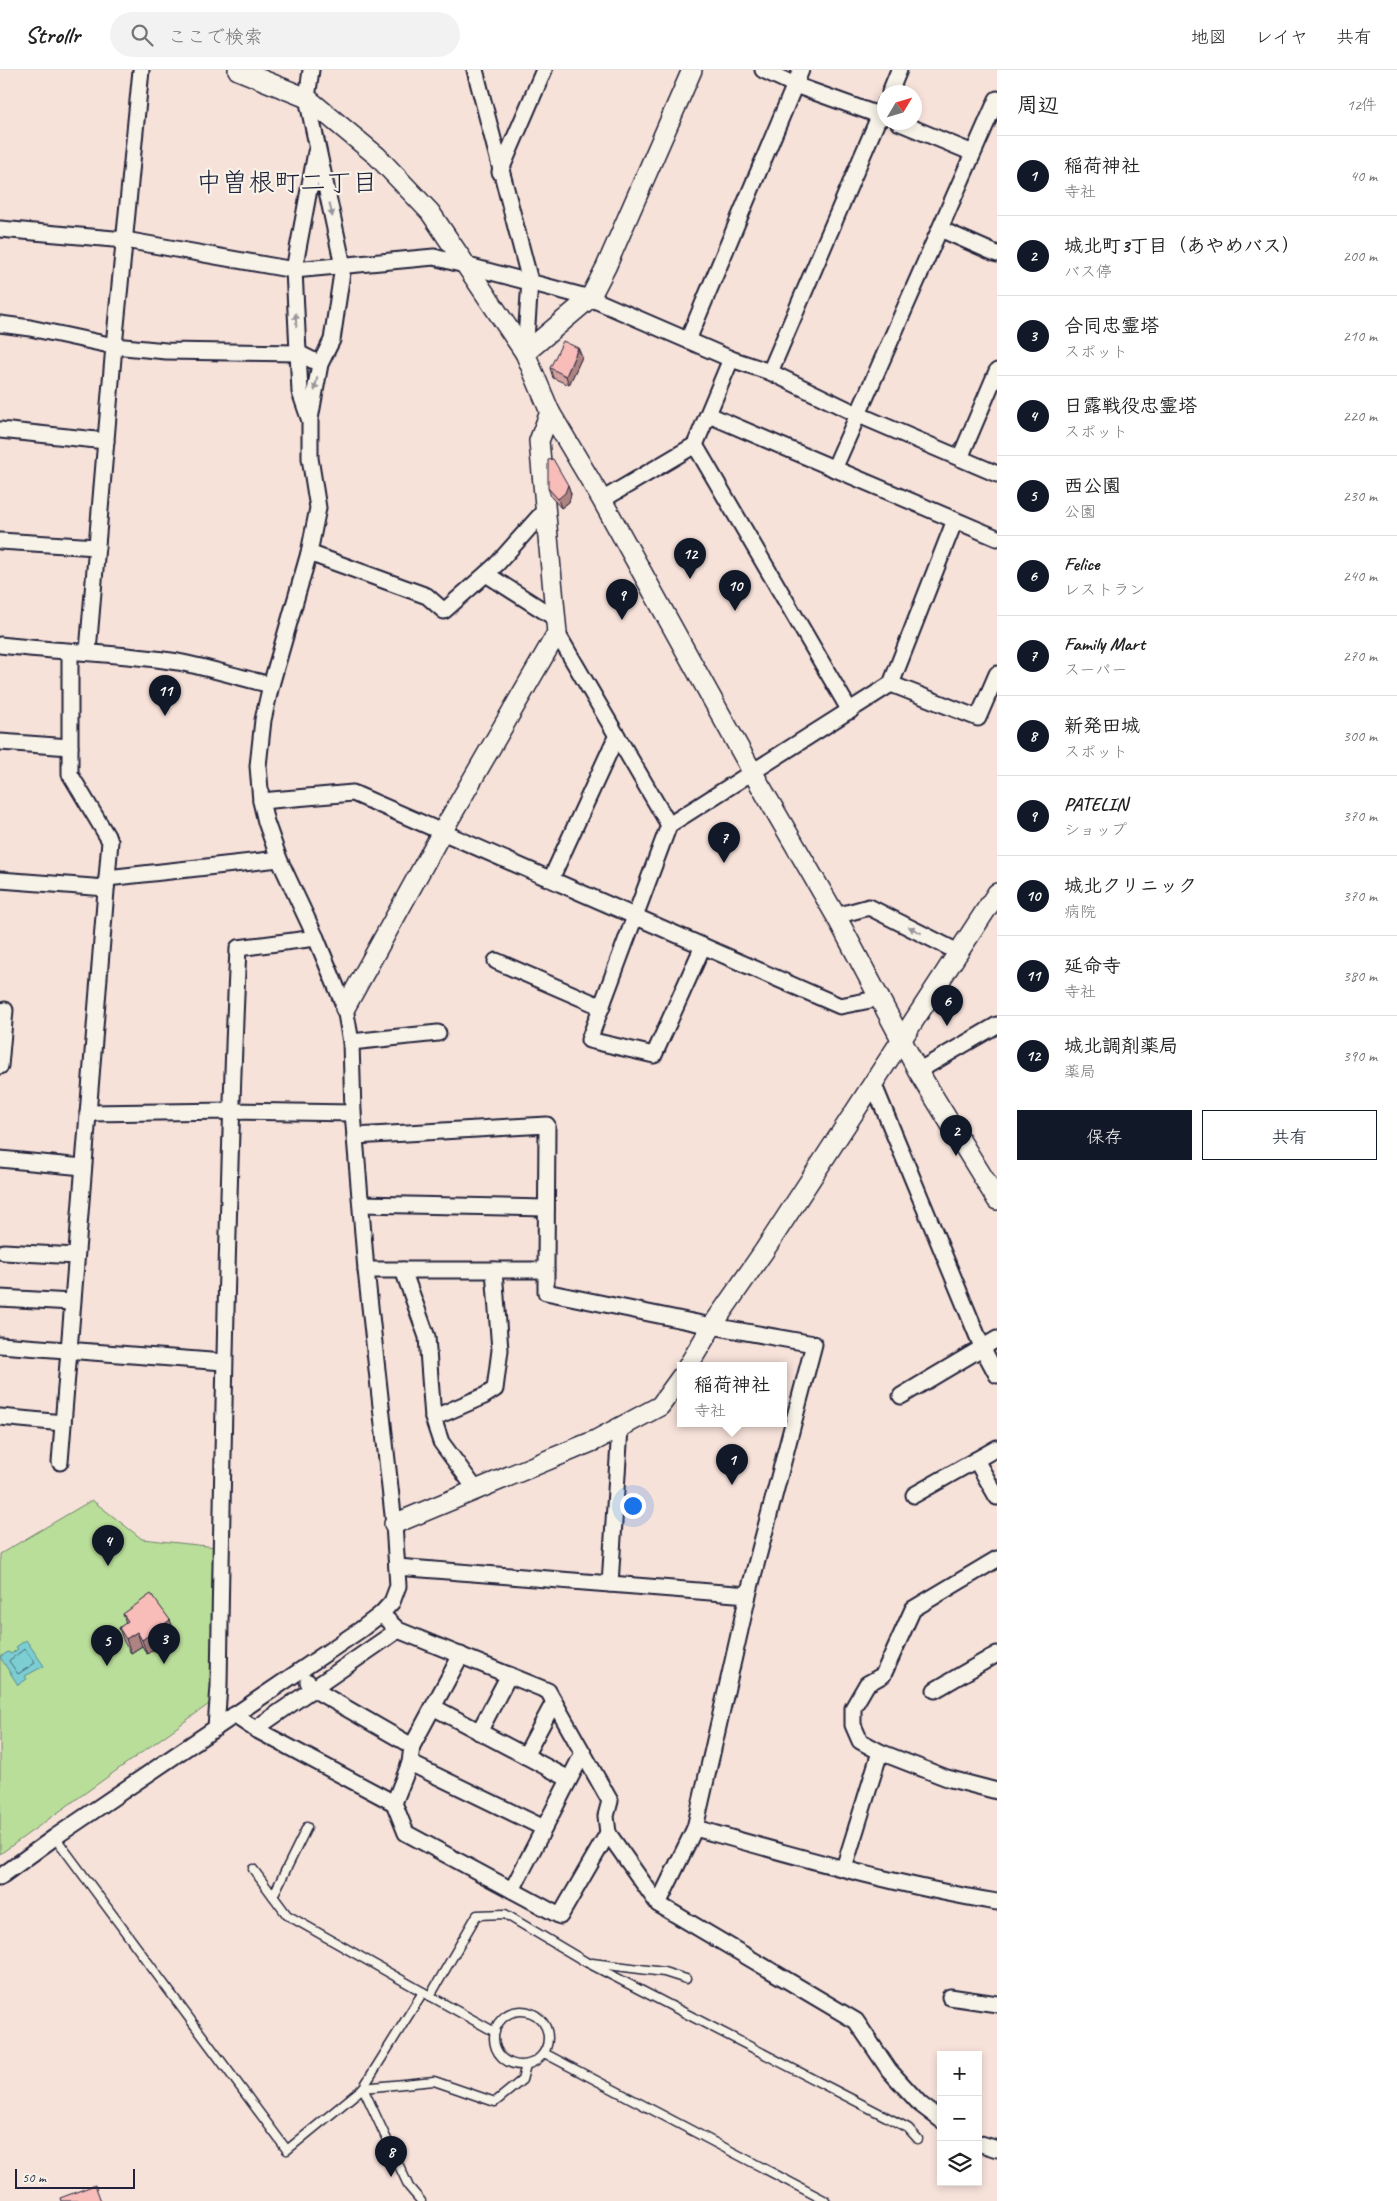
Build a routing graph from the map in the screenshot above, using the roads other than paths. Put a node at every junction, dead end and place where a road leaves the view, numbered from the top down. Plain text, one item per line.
1 (141, 70) edge
2 (238, 70) edge
3 (311, 70) edge
4 (475, 70) edge
5 (544, 70) edge
6 (692, 70) edge
7 (763, 70) edge
8 (801, 70) edge
9 (900, 70) edge
10 (795, 85) junction
11 (893, 85) edge
12 (307, 98) junction
13 (997, 99) edge
14 (877, 110) edge
15 (877, 126) edge
16 (917, 130) edge
17 (317, 145) junction
18 (973, 153) junction
19 (500, 172) junction
20 (0, 229) edge
21 (940, 229) junction
22 (125, 240) junction
23 (997, 254) edge
24 (465, 264) junction
25 (343, 266) junction
26 (294, 270) junction
27 (530, 281) junction
28 (590, 298) junction
29 (0, 324) edge
30 (688, 340) junction
31 (114, 346) junction
32 (298, 352) junction
33 (525, 353) junction
34 (731, 359) junction
35 (320, 364) junction
36 (997, 371) edge
37 (770, 372) junction
38 (550, 412) junction
39 (709, 415) junction
40 (859, 415) junction
41 (310, 419) junction
42 (0, 430) edge
43 (106, 441) junction
44 (695, 445) junction
45 (960, 458) junction
46 (834, 470) junction
47 (997, 474) edge
48 (602, 500) junction
49 (545, 510) junction
50 (954, 520) junction
51 (997, 538) edge
52 (0, 541) edge
53 (97, 547) junction
54 (309, 553) junction
55 (486, 574) junction
56 (556, 625) junction
57 (0, 645) edge
58 (88, 652) junction
59 (70, 653) junction
60 (997, 674) edge
61 (891, 684) junction
62 (271, 685) junction
63 (850, 711) junction
64 (617, 735) junction
65 (0, 742) edge
66 (70, 747) junction
67 (753, 773) junction
68 (261, 801) junction
69 (670, 825) junction
70 (442, 832) junction
71 (279, 859) junction
72 (0, 880) edge
73 (551, 880) junction
74 (106, 883) junction
75 (997, 893) edge
76 (836, 916) junction
77 (636, 917) junction
78 (316, 938) junction
79 (703, 946) junction
80 (958, 952) junction
81 (496, 961) dead end
82 (881, 998) junction
83 (602, 1007) junction
84 (345, 1008) junction
85 (5, 1010) dead end
86 (997, 1025) edge
87 (438, 1033) dead end
88 (902, 1040) junction
89 (351, 1042) junction
90 (0, 1066) edge
91 (918, 1070) junction
92 (873, 1083) junction
93 (230, 1111) junction
94 (88, 1113) junction
95 (353, 1114) junction
96 (355, 1136) junction
97 (0, 1159) edge
98 (83, 1167) junction
99 (997, 1200) edge
100 (361, 1204) junction
101 (546, 1208) junction
102 (4, 1252) dead end
103 (76, 1256) junction
104 (366, 1270) junction
105 (403, 1270) junction
106 (494, 1270) junction
107 (546, 1270) junction
108 (0, 1298) edge
109 (72, 1302) junction
110 (712, 1326) junction
111 (997, 1339) edge
112 (0, 1345) edge
113 (982, 1347) junction
114 (68, 1350) junction
115 (224, 1362) junction
116 (690, 1362) edge
117 (997, 1375) edge
118 (677, 1383) edge
119 (901, 1396) dead end
120 (0, 1417) edge
121 (433, 1418) junction
122 (63, 1423) junction
123 (620, 1428) junction
124 (997, 1448) edge
125 (976, 1460) junction
126 (60, 1462) dead end
127 (477, 1491) junction
128 (914, 1495) dead end
129 (997, 1496) edge
130 (394, 1524) junction
131 (997, 1559) edge
132 (398, 1567) junction
133 (610, 1584) junction
134 (748, 1595) junction
135 (381, 1614) junction
136 (398, 1630) junction
137 (997, 1654) edge
138 (461, 1655) junction
139 (300, 1670) junction
140 (509, 1675) junction
141 (313, 1689) junction
142 (936, 1690) dead end
143 (554, 1702) junction
144 (433, 1707) junction
145 (234, 1715) junction
146 (216, 1728) junction
147 (254, 1729) junction
148 (479, 1732) junction
149 (412, 1746) junction
150 (880, 1752) junction
151 (583, 1753) junction
152 (525, 1756) junction
153 (410, 1763) junction
154 (569, 1779) junction
155 (997, 1791) edge
156 (394, 1803) junction
157 (307, 1828) dead end
158 (544, 1828) junction
159 (695, 1828) junction
160 (608, 1833) junction
161 (55, 1837) junction
162 (844, 1868) junction
163 (253, 1869) dead end
164 (0, 1877) edge
165 (512, 1890) junction
166 (273, 1896) junction
167 (997, 1902) edge
168 (658, 1904) junction
169 (586, 1962) junction
170 (686, 1979) dead end
171 (427, 1994) junction
172 (950, 1997) dead end
173 (997, 2004) edge
174 (495, 2032) junction
175 (544, 2053) junction
176 (526, 2065) junction
177 (364, 2088) junction
178 (937, 2117) edge
179 (918, 2139) dead end
180 (982, 2144) edge
181 (997, 2149) edge
182 (421, 2201) edge
183 (826, 2201) edge

1 - 22 street
2 - 12 street
3 - 12 street
4 - 19 street
5 - 19 street
6 - 28 street
7 - 10 street
8 - 10 street
9 - 11 street
10 - 14 street
10 - 30 street
12 - 17 street
12 - 24 street
13 - 18 street
15 - 37 street
16 - 18 street
17 -> 25 street
17 - 26 street
18 - 21 street
19 - 27 street
20 - 22 street
21 - 23 street
21 - 40 street
22 - 26 street
22 - 31 street
24 - 25 street
24 - 27 street
24 - 33 street
25 - 26 street
25 - 35 street
32 -> 26 street
27 - 28 street
27 - 33 street
28 - 30 street
28 - 33 street
29 - 31 street
30 - 34 street
31 - 32 street
31 - 43 street
32 - 35 street
32 - 41 street
33 - 38 street
34 - 37 street
34 - 39 street
35 -> 41 street
36 - 45 street
37 - 40 street
38 - 48 street
38 - 49 street
39 - 44 street
39 - 46 street
40 - 45 street
40 - 46 street
41 - 54 street
42 - 43 street
43 - 53 street
44 - 48 street
44 - 63 street
45 - 47 street
46 - 50 street
48 - 67 street
49 - 55 street
49 - 56 street
50 - 51 street
50 - 61 street
52 - 53 street
53 - 58 street
54 - 55 street
54 - 62 street
55 - 56 street
56 - 64 street
56 - 70 street
57 - 59 street
58 - 59 street
58 - 62 street
59 - 66 street
60 - 61 street
61 - 63 street
62 - 68 street
63 - 67 street
64 - 69 street
64 - 73 street
65 - 66 street
66 - 74 street
67 - 69 street
67 - 76 street
68 - 70 street
68 - 71 street
69 - 77 street
70 - 73 street
70 - 84 street
71 - 74 street
71 - 78 street
72 - 74 street
73 - 77 street
74 - 94 street
75 - 80 street
80 -> 76 street
76 - 82 street
77 - 79 street
77 - 83 street
78 - 84 street
78 - 93 street
79 - 82 street
79 - 83 street
80 - 88 street
81 - 83 street
82 - 88 street
84 - 89 street
85 - 90 street
86 - 91 street
87 - 89 street
88 - 91 street
88 - 92 street
89 - 95 street
91 - 99 street
92 - 110 street
92 - 113 street
93 - 94 street
93 - 95 street
93 - 115 street
94 - 98 street
95 - 96 street
96 - 100 street
96 - 101 street
97 - 98 street
98 - 103 street
100 - 101 street
100 - 104 street
101 - 107 street
102 - 103 street
103 - 109 street
104 - 105 street
104 - 130 street
105 - 106 street
105 - 121 street
106 - 107 street
106 - 121 street
107 - 110 street
108 - 109 street
109 - 114 street
110 - 116 street
110 - 134 street
111 - 113 street
112 - 114 street
113 - 117 street
113 - 119 street
114 - 115 street
114 - 122 street
115 - 146 street
118 - 123 street
120 - 122 street
121 - 127 street
122 - 126 street
123 - 127 street
123 - 133 street
124 - 125 street
125 - 128 street
125 - 129 street
127 - 130 street
130 - 132 street
131 - 150 street
132 - 133 street
132 - 135 street
133 - 134 street
134 - 159 street
135 - 136 street
135 - 139 street
136 - 138 street
136 - 141 street
137 - 142 street
138 - 140 street
138 - 144 street
139 - 141 street
139 - 145 street
140 - 143 street
140 - 148 street
141 - 147 street
141 - 149 street
143 - 151 street
143 - 152 street
144 - 148 street
144 - 149 street
145 - 146 street
145 - 147 street
146 - 161 street
147 - 156 street
148 - 152 street
149 - 153 street
150 - 155 street
150 - 162 street
151 - 154 street
151 - 160 street
152 - 154 street
153 - 156 street
153 - 158 street
154 - 158 street
156 - 165 street
157 - 166 lane
158 - 165 street
159 - 162 street
159 - 168 street
160 - 165 street
160 - 168 street
161 - 164 street
161 - 177 lane
162 - 167 street
163 - 166 lane
166 - 171 lane
168 - 178 street
169 - 170 lane
169 - 171 lane
169 - 179 lane
171 - 174 lane
171 - 177 lane
172 - 173 street
174 - 175 lane
174 - 176 lane
175 - 176 lane
175 - 183 lane
176 - 177 lane
177 - 182 lane
180 - 181 street

